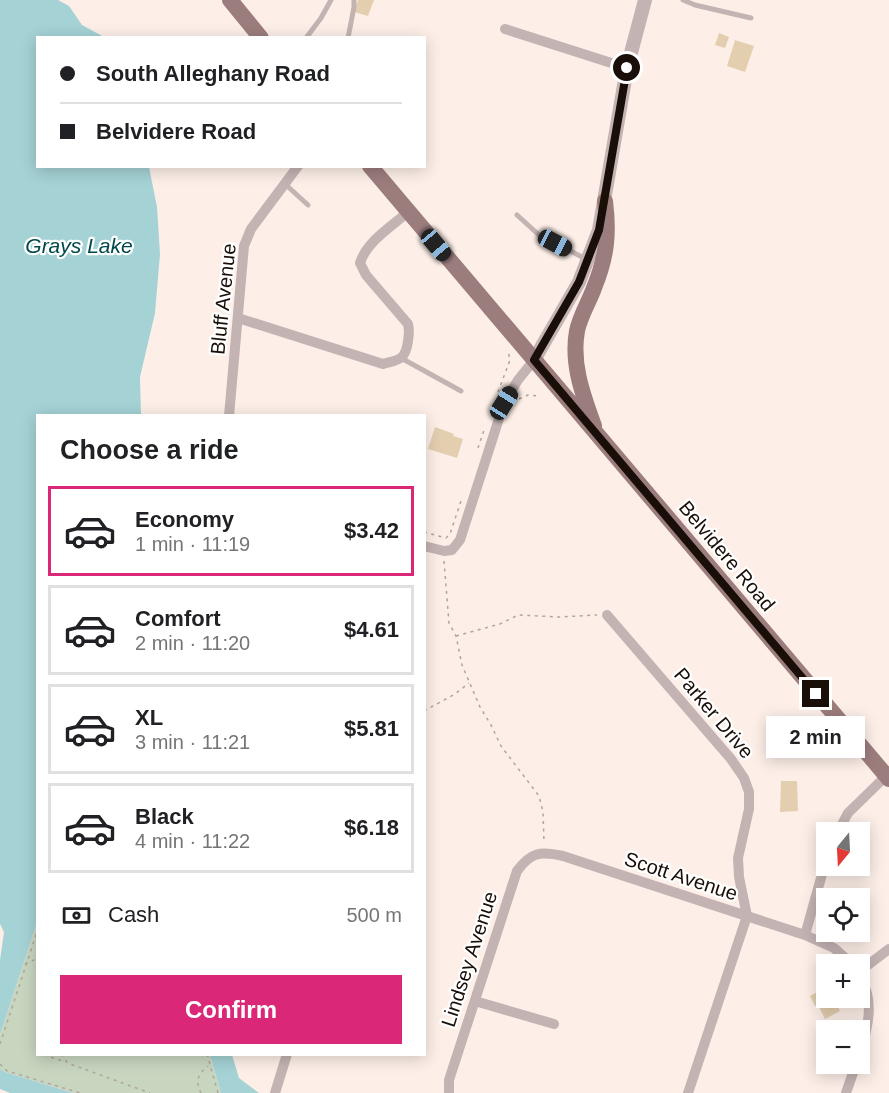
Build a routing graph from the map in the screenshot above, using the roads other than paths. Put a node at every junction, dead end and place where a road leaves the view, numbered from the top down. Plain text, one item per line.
1 (230, 0) edge
2 (331, 0) edge
3 (354, 0) edge
4 (645, 0) edge
5 (682, 0) edge
6 (752, 18) dead end
7 (505, 30) dead end
8 (259, 36) edge
9 (308, 36) edge
10 (348, 36) edge
11 (627, 68) junction
12 (297, 168) edge
13 (372, 168) edge
14 (285, 184) junction
15 (605, 201) junction
16 (308, 205) dead end
17 (408, 212) junction
18 (517, 215) dead end
19 (587, 260) junction
20 (238, 318) junction
21 (401, 358) junction
22 (534, 360) junction
23 (461, 391) dead end
24 (229, 414) edge
25 (597, 435) junction
26 (426, 546) edge
27 (607, 615) road end
28 (888, 777) edge
29 (843, 822) edge
30 (545, 852) joint
31 (822, 876) edge
32 (747, 916) junction
33 (805, 935) junction
34 (889, 949) edge
35 (841, 954) edge
36 (870, 963) edge
37 (475, 1001) junction
38 (554, 1024) dead end
39 (286, 1056) edge
40 (853, 1074) edge
41 (275, 1093) edge
42 (449, 1093) edge
43 (688, 1093) edge
44 (846, 1093) edge

1 - 8 main road
2 - 9 lane
3 - 10 lane
4 - 11 street
5 - 6 lane
7 - 11 street
11 - 15 street
12 - 14 street, Bluff Avenue
13 - 17 main road, Belvidere Road
14 - 16 lane
14 - 20 street, Bluff Avenue
15 - 19 street
15 - 25 main road
17 - 21 street
17 - 22 main road, Belvidere Road
18 - 19 lane
19 - 22 street
20 - 21 street
20 - 24 street, Bluff Avenue
21 - 23 lane
22 - 25 main road, Belvidere Road
22 - 26 street
25 - 28 main road, Belvidere Road
27 - 32 street, Parker Drive
28 - 29 street
30 - 32 street, Scott Avenue
30 - 37 street, Lindsey Avenue
31 - 33 street
32 - 33 street, Scott Avenue
32 - 43 street
33 - 35 street, Scott Avenue
34 - 36 street
37 - 38 street
37 - 42 street, Lindsey Avenue
39 - 41 street
40 - 44 street

